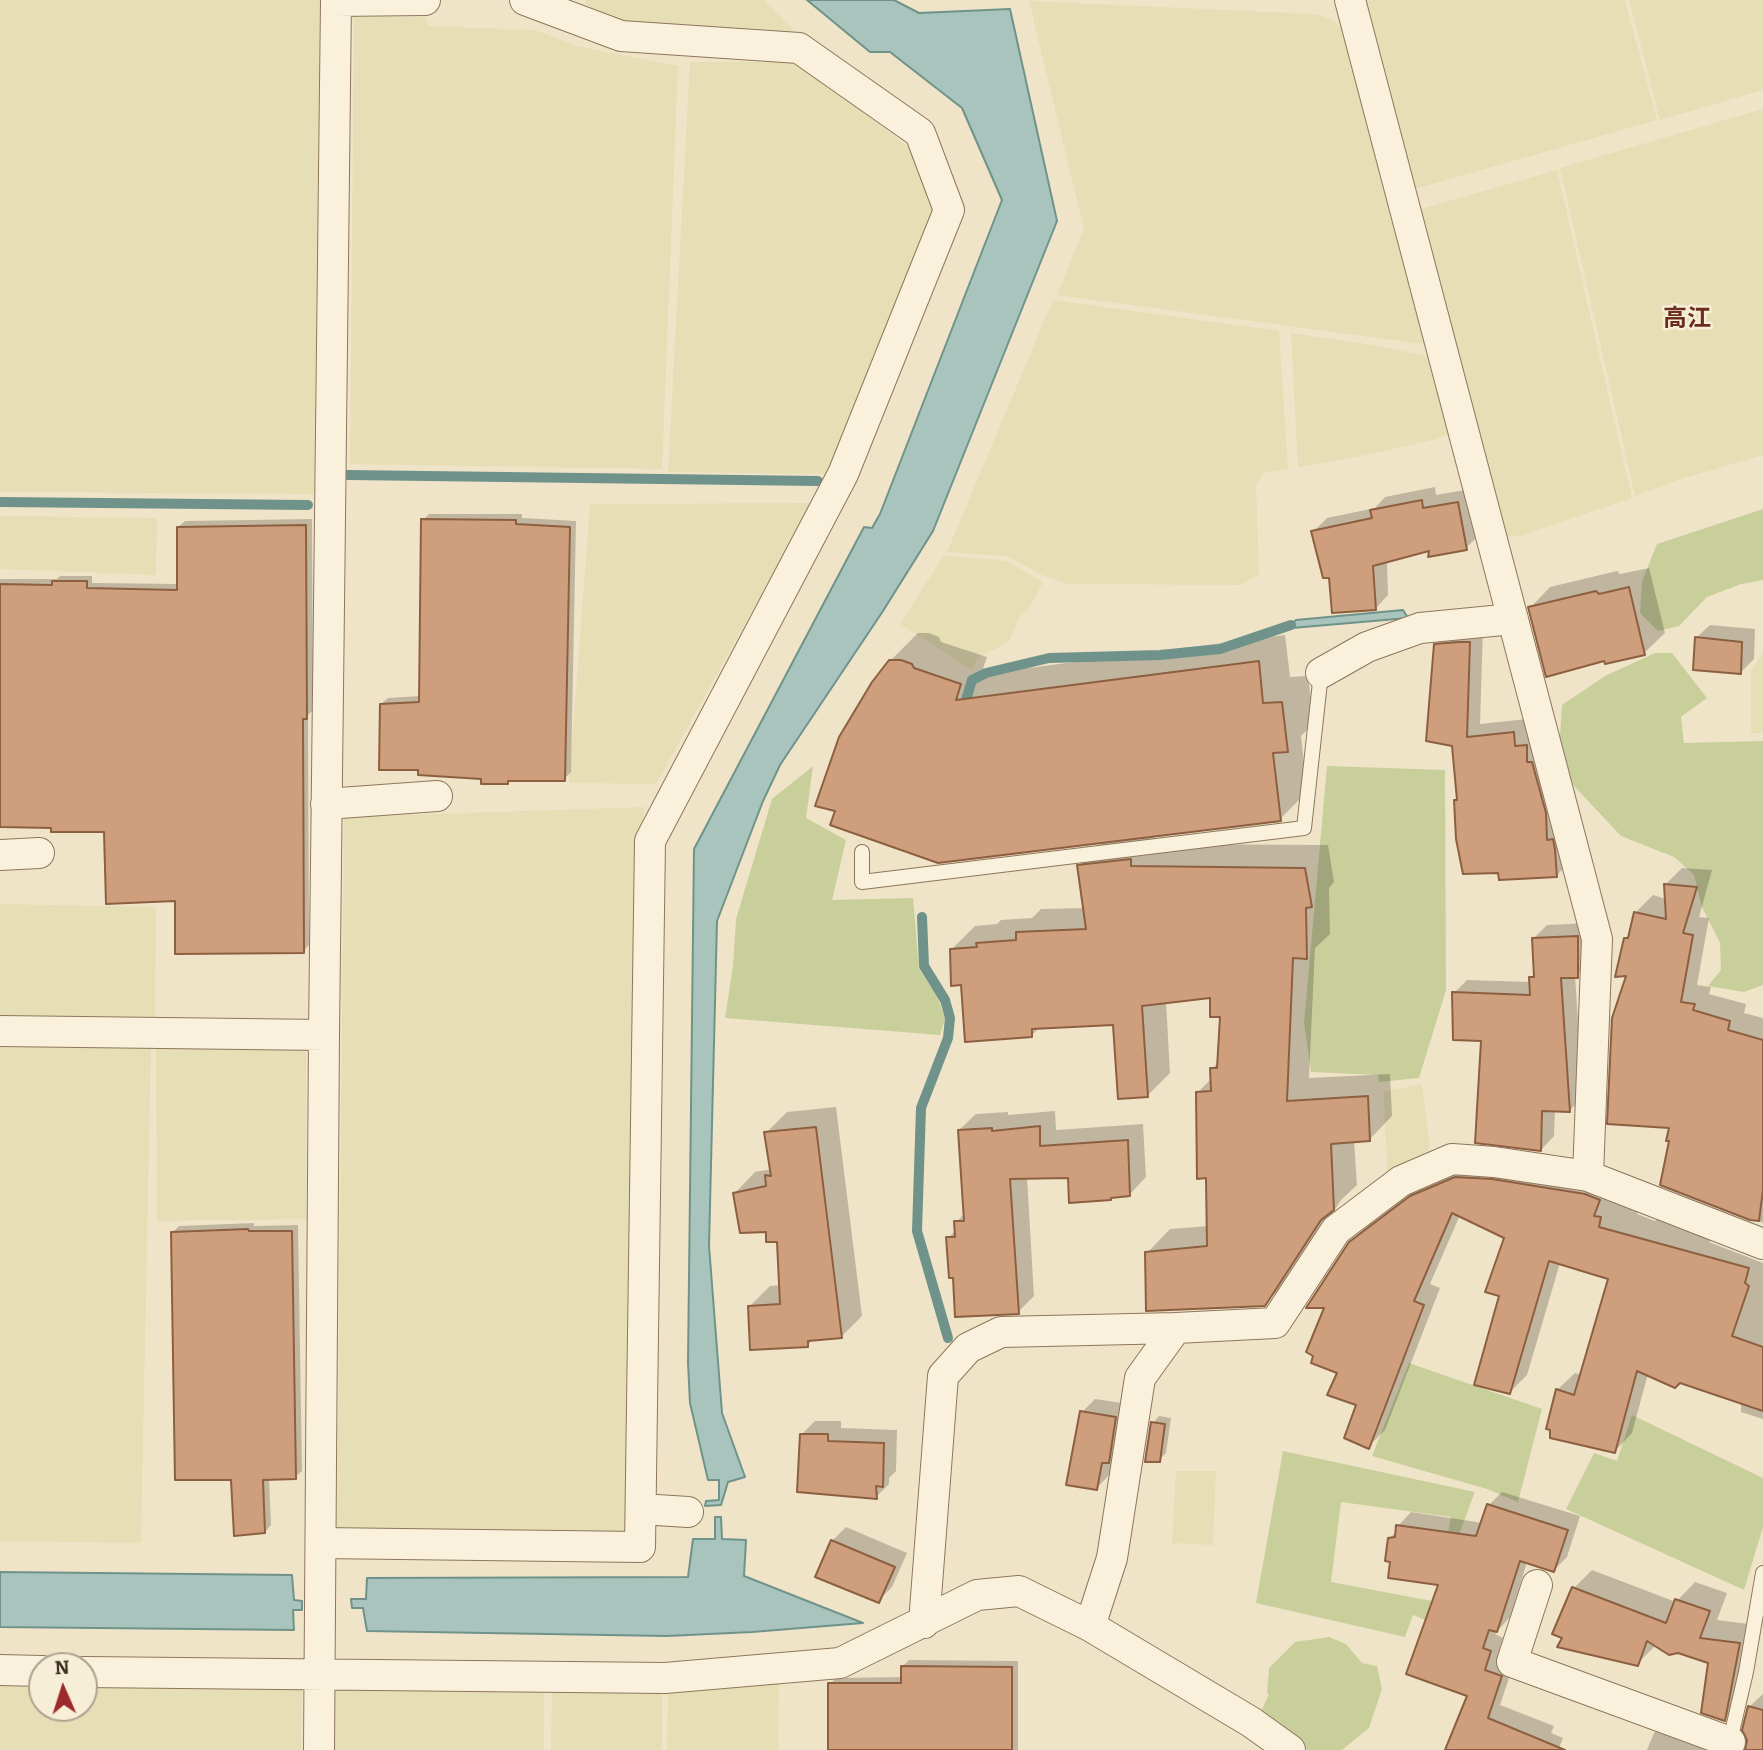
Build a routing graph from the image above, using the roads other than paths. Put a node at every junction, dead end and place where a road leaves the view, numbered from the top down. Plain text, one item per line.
1 (425, 0) edge
2 (525, 0) edge
3 (1350, 0) edge
4 (336, 1) edge
5 (1513, 619) junction
6 (1321, 673) joint
7 (437, 796) dead end
8 (327, 804) junction
9 (862, 852) dead end
10 (39, 853) dead end
11 (0, 855) edge
12 (0, 1031) edge
13 (324, 1035) junction
14 (1588, 1176) junction
15 (1763, 1244) edge
16 (1176, 1328) junction
17 (641, 1509) junction
18 (688, 1512) dead end
19 (321, 1543) junction
20 (1763, 1576) edge
21 (1537, 1585) dead end
22 (924, 1623) junction
23 (1090, 1626) junction
24 (0, 1671) edge
25 (28, 1671) edge
26 (98, 1671) edge
27 (320, 1674) junction
28 (1728, 1746) edge
29 (319, 1750) edge
30 (1290, 1750) edge

1 - 4 street
2 - 17 street
3 - 5 street
4 - 8 street
5 - 6 street
5 - 14 street
6 - 9 lane
7 - 8 street
8 - 13 street
10 - 11 street
12 - 13 street
13 - 19 street
14 - 15 street
14 - 16 street
16 - 22 street
16 - 23 street
17 - 18 street
17 - 19 street
19 - 27 street
20 - 28 lane
21 - 28 street
22 - 23 street
22 - 27 street
23 - 30 street
24 - 25 street
26 - 27 street
27 - 29 street

